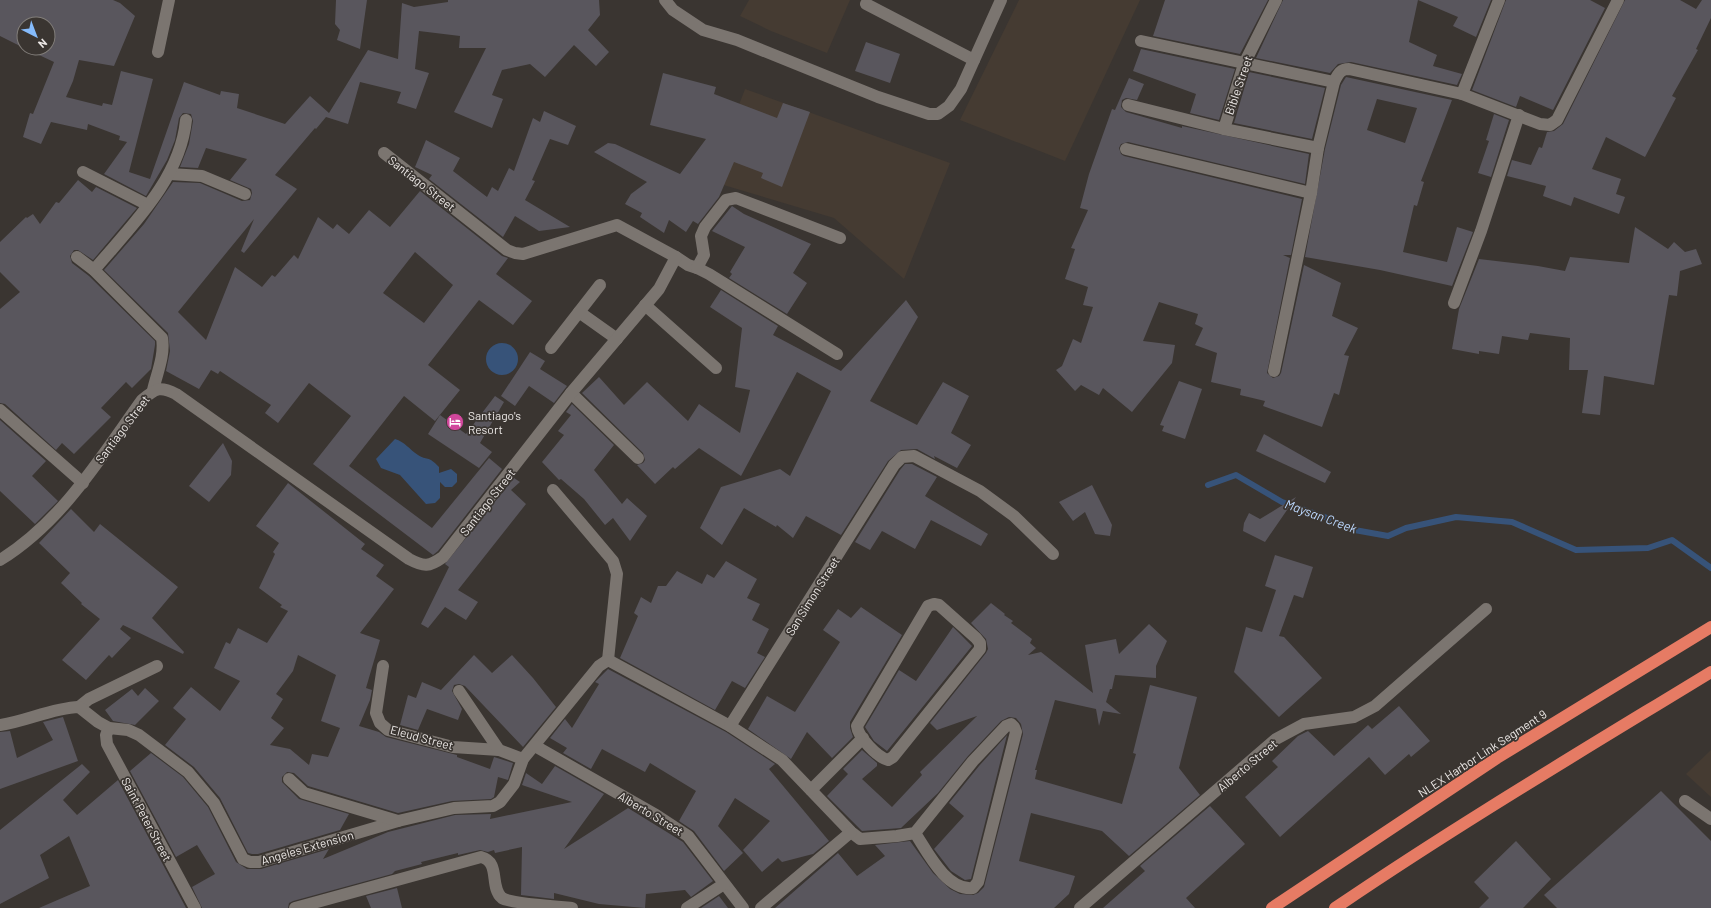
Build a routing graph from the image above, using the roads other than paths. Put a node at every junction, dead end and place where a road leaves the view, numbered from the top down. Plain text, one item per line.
1 (169, 0) edge
2 (665, 0) edge
3 (1001, 0) edge
4 (1499, 0) edge
5 (1618, 0) edge
6 (1273, 1) edge
7 (866, 4) dead end
8 (1141, 41) dead end
9 (158, 52) dead end
10 (974, 60) junction
11 (1244, 64) junction
12 (1334, 82) junction
13 (1462, 94) junction
14 (1128, 105) dead end
15 (1519, 116) junction
16 (186, 120) dead end
17 (1224, 128) junction
18 (1318, 148) junction
19 (1126, 149) dead end
20 (384, 153) dead end
21 (83, 172) dead end
22 (170, 174) junction
23 (1311, 193) junction
24 (245, 194) dead end
25 (148, 205) junction
26 (840, 238) dead end
27 (77, 257) dead end
28 (676, 257) junction
29 (697, 268) junction
30 (94, 270) junction
31 (600, 286) dead end
32 (1454, 303) dead end
33 (645, 305) junction
34 (579, 312) junction
35 (617, 338) junction
36 (550, 348) dead end
37 (837, 354) dead end
38 (716, 368) dead end
39 (1274, 371) dead end
40 (153, 390) junction
41 (571, 393) junction
42 (0, 410) edge
43 (638, 458) dead end
44 (83, 483) junction
45 (553, 490) dead end
46 (1053, 554) dead end
47 (0, 560) edge
48 (1486, 609) dead end
49 (1711, 627) edge
50 (608, 660) junction
51 (157, 666) dead end
52 (384, 666) dead end
53 (1711, 672) edge
54 (459, 692) dead end
55 (79, 707) junction
56 (0, 725) edge
57 (730, 726) junction
58 (109, 728) junction
59 (863, 738) junction
60 (535, 746) junction
61 (499, 750) junction
62 (523, 759) junction
63 (289, 779) dead end
64 (811, 790) junction
65 (1685, 801) dead end
66 (1711, 820) edge
67 (398, 821) junction
68 (851, 832) junction
69 (915, 832) junction
70 (724, 884) junction
71 (195, 908) edge
72 (295, 908) edge
73 (572, 908) edge
74 (688, 908) edge
75 (743, 908) edge
76 (761, 908) edge
77 (1080, 908) edge
78 (1272, 908) edge
79 (1335, 908) edge

1 - 9 street
2 - 10 street
3 - 10 street
4 - 13 street
5 - 15 street
6 - 11 street, Bible Street
7 - 10 street
8 - 11 street
11 - 12 street
11 - 17 street, Bible Street
12 - 13 street
12 - 18 street
13 - 15 street
14 - 17 street
15 - 32 street
16 - 22 street
17 - 18 street, Bible Street
18 - 23 street
19 - 23 street
20 - 28 street, Santiago Street
21 - 25 street
22 - 24 street
22 - 25 street
23 - 39 street
25 - 30 street
26 - 29 street
27 - 30 street
28 - 29 street
28 - 33 street, Santiago Street
29 - 37 street
30 - 40 street
31 - 34 street
33 - 35 street, Santiago Street
33 - 38 street
34 - 35 street
34 - 36 street
35 - 41 street, Santiago Street
40 - 41 street, Santiago Street
40 - 44 street, Santiago Street
41 - 43 street
42 - 44 street
44 - 47 street, Santiago Street
45 - 50 street
46 - 57 street, San Simon Street
48 - 77 street, Alberto Street
49 - 78 highway, NLEX Harbor Link Segment 9
50 - 57 street
50 - 60 street, Angeles Extension
51 - 55 street
52 - 61 street, Eleud Street
53 - 79 highway
54 - 61 street
55 - 56 street
55 - 58 street, Angeles Extension
57 - 64 street
58 - 67 street, Angeles Extension
58 - 71 street, Saint Peter Street
59 - 59 street
59 - 64 street
60 - 62 street, Angeles Extension
60 - 70 street, Alberto Street
61 - 62 street, Eleud Street
62 - 67 street, Angeles Extension
63 - 67 street
64 - 68 street
65 - 66 street
68 - 69 street
68 - 76 street
69 - 69 street
70 - 74 street
70 - 75 street, Alberto Street
72 - 73 street

